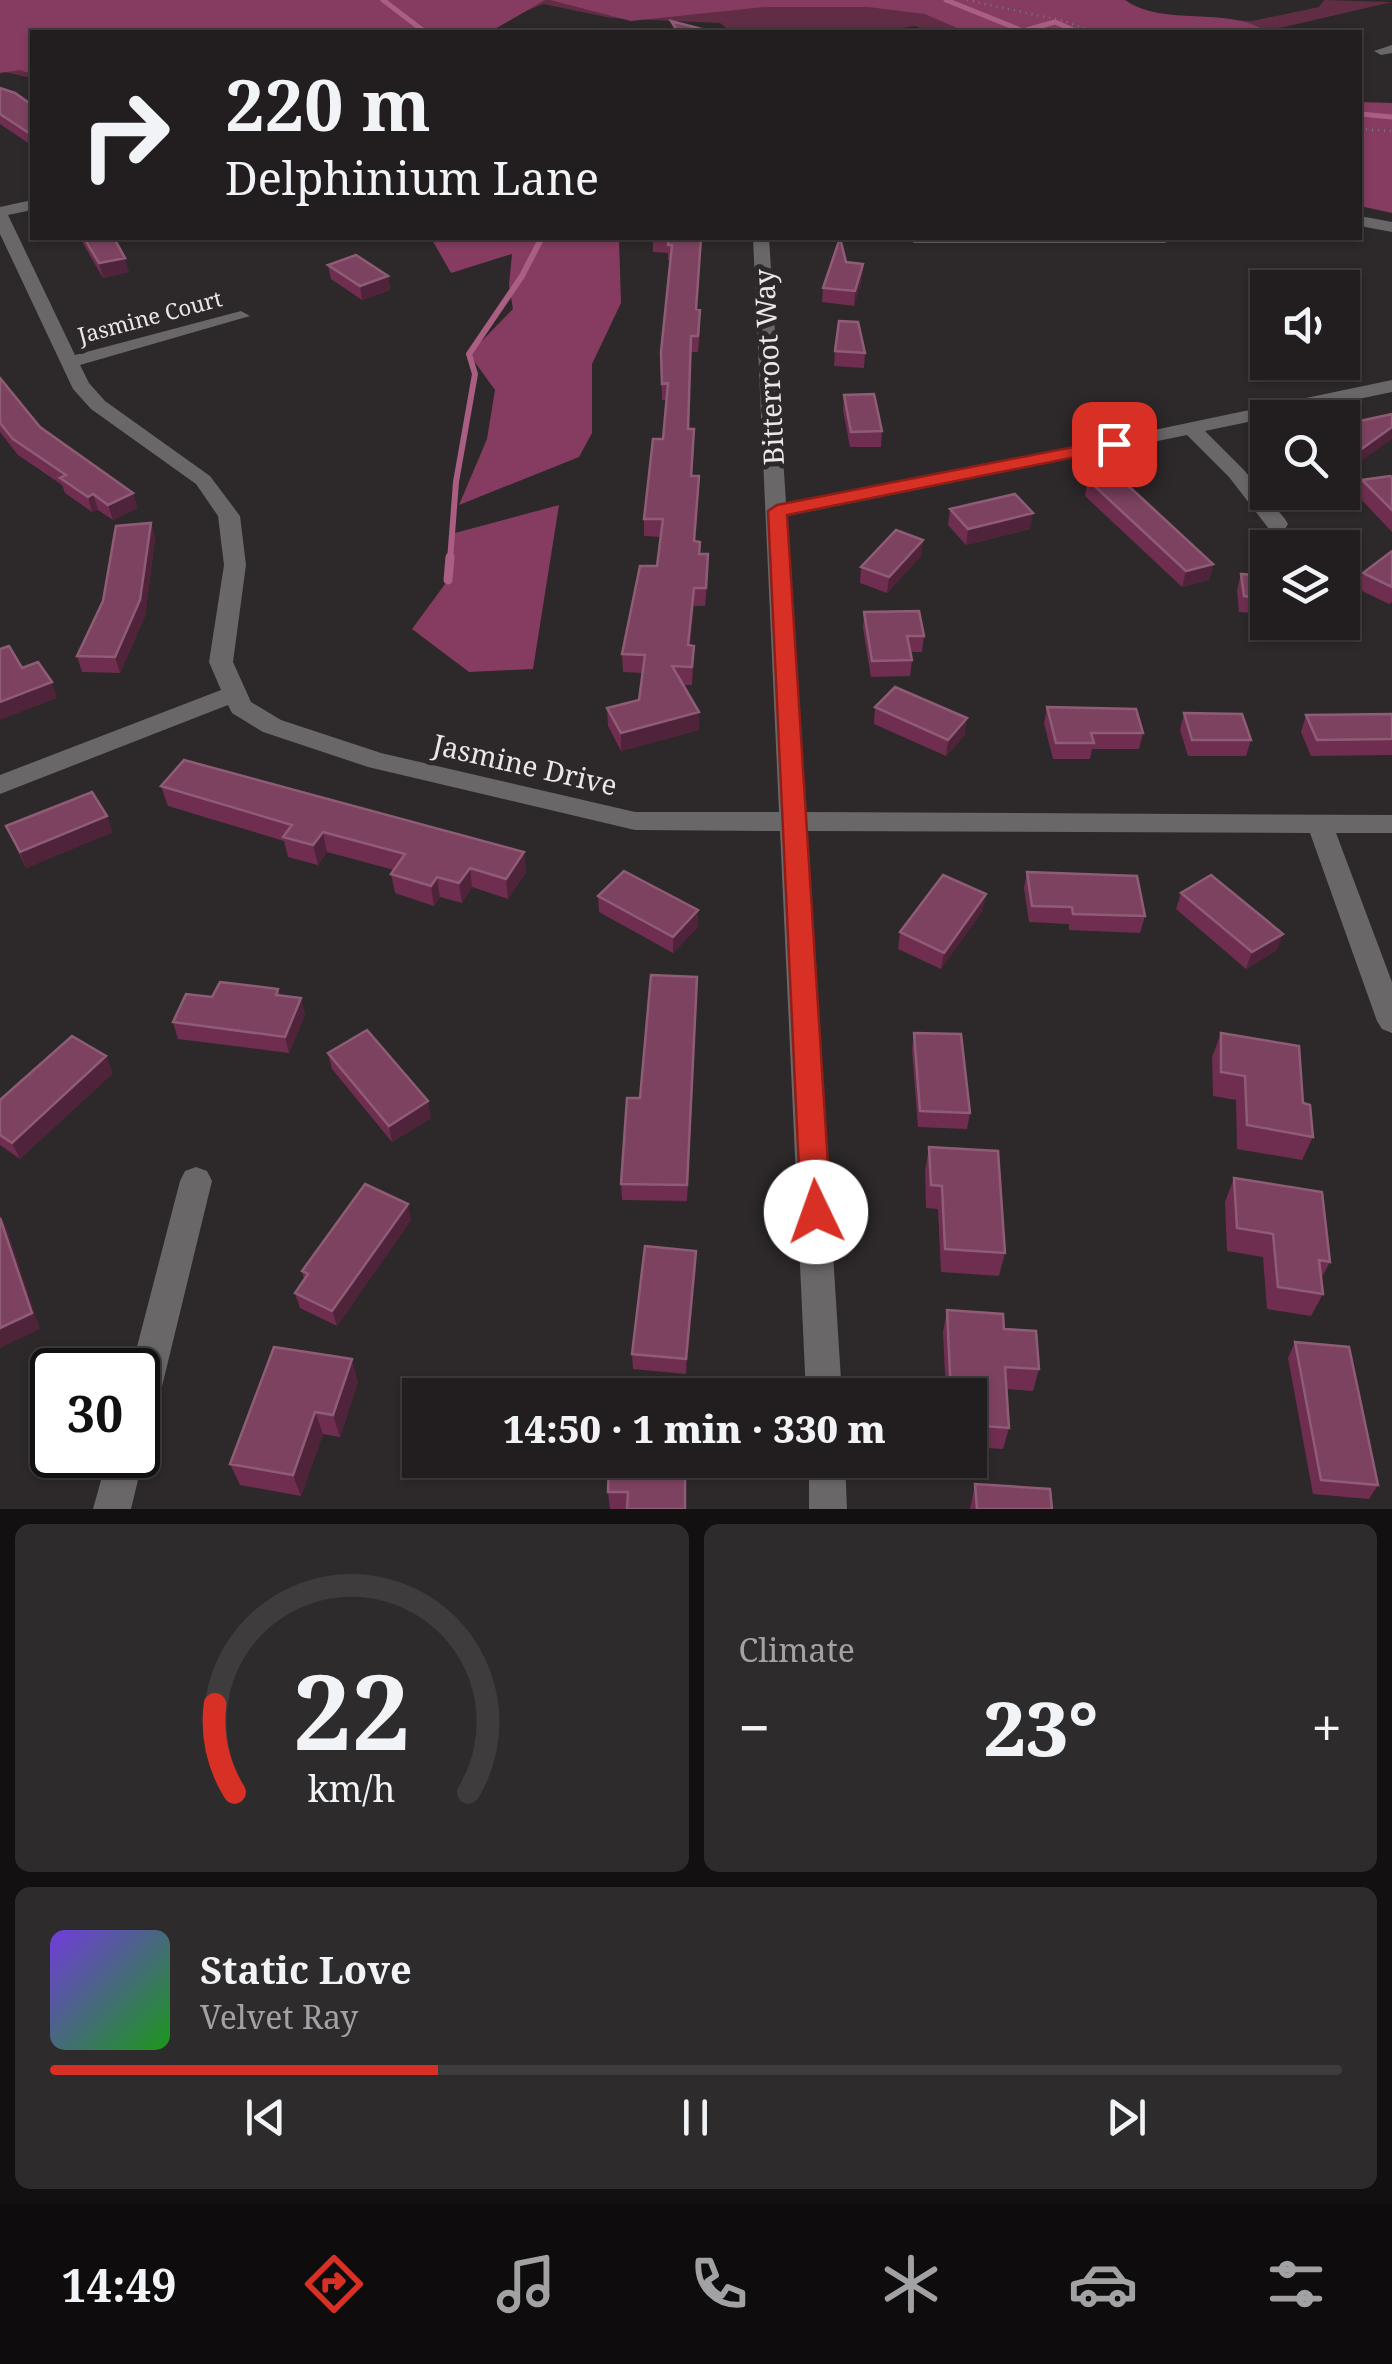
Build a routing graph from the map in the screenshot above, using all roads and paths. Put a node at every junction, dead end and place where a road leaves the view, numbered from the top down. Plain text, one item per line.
1 (968, 0) edge
2 (1089, 30) edge
3 (1362, 129) edge
4 (1392, 131) edge
5 (30, 206) edge
6 (0, 214) edge
7 (1362, 222) edge
8 (1392, 227) edge
9 (762, 240) edge
10 (241, 316) dead end
11 (70, 362) junction
12 (1392, 386) edge
13 (1191, 428) junction
14 (777, 511) junction
15 (1277, 524) dead end
16 (236, 693) junction
17 (0, 784) edge
18 (792, 824) junction
19 (1320, 824) junction
20 (1392, 824) edge
21 (1392, 1021) edge
22 (196, 1180) dead end
23 (154, 1348) edge
24 (823, 1378) edge
25 (120, 1478) edge
26 (827, 1478) edge
27 (112, 1509) edge
28 (828, 1509) edge

1 - 2 path
3 - 4 path
5 - 6 street
6 - 11 street
7 - 8 street
9 - 14 street, Bitterroot Way
10 - 11 street, Jasmine Court
11 - 16 street
12 - 13 street
13 - 14 street
13 - 15 street
14 - 18 street, Bitterroot Way
16 - 17 street
16 - 18 street, Jasmine Drive
18 - 19 street, Jasmine Drive
18 - 24 street, Bitterroot Way
19 - 20 street, Jasmine Drive
19 - 21 street
22 - 23 street
25 - 27 street
26 - 28 street

